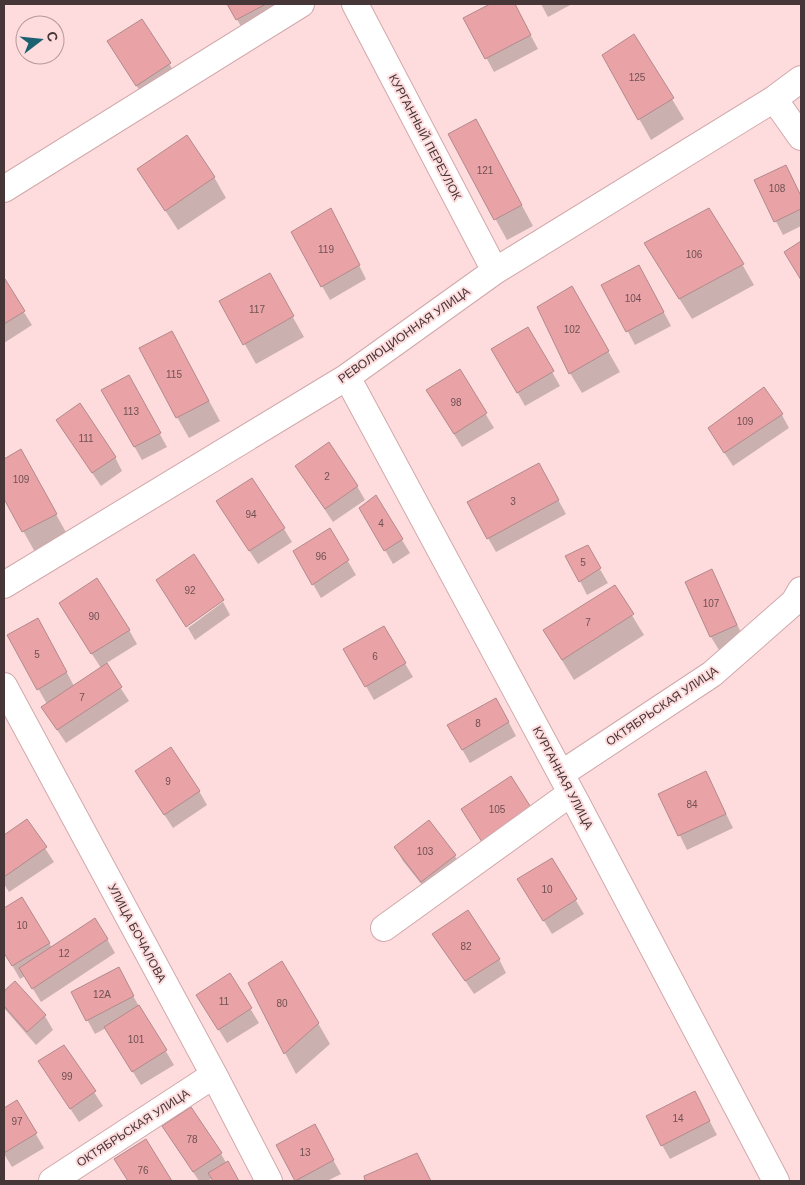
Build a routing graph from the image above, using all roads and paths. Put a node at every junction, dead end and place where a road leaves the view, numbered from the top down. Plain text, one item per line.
1 (301, 4) edge
2 (355, 4) edge
3 (801, 80) edge
4 (774, 99) junction
5 (801, 138) edge
6 (4, 189) edge
7 (495, 271) junction
8 (347, 377) junction
9 (4, 585) edge
10 (801, 590) edge
11 (4, 686) edge
12 (566, 783) junction
13 (384, 928) dead end
14 (214, 1075) junction
15 (52, 1181) edge
16 (268, 1181) edge
17 (776, 1181) edge

1 - 6 street
2 - 7 street, КУРГАННЫЙ ПЕРЕУЛОК
3 - 4 street, РЕВОЛЮЦИОННАЯ УЛИЦА
4 - 5 street
4 - 7 street, РЕВОЛЮЦИОННАЯ УЛИЦА
7 - 8 street, РЕВОЛЮЦИОННАЯ УЛИЦА
8 - 9 street, РЕВОЛЮЦИОННАЯ УЛИЦА
8 - 12 street, КУРГАННАЯ УЛИЦА
10 - 12 street, ОКТЯБРЬСКАЯ УЛИЦА
11 - 14 street, УЛИЦА БОЧАЛОВА
12 - 13 street, ОКТЯБРЬСКАЯ УЛИЦА
12 - 17 street, КУРГАННАЯ УЛИЦА
14 - 15 street, ОКТЯБРЬСКАЯ УЛИЦА
14 - 16 street, УЛИЦА БОЧАЛОВА

